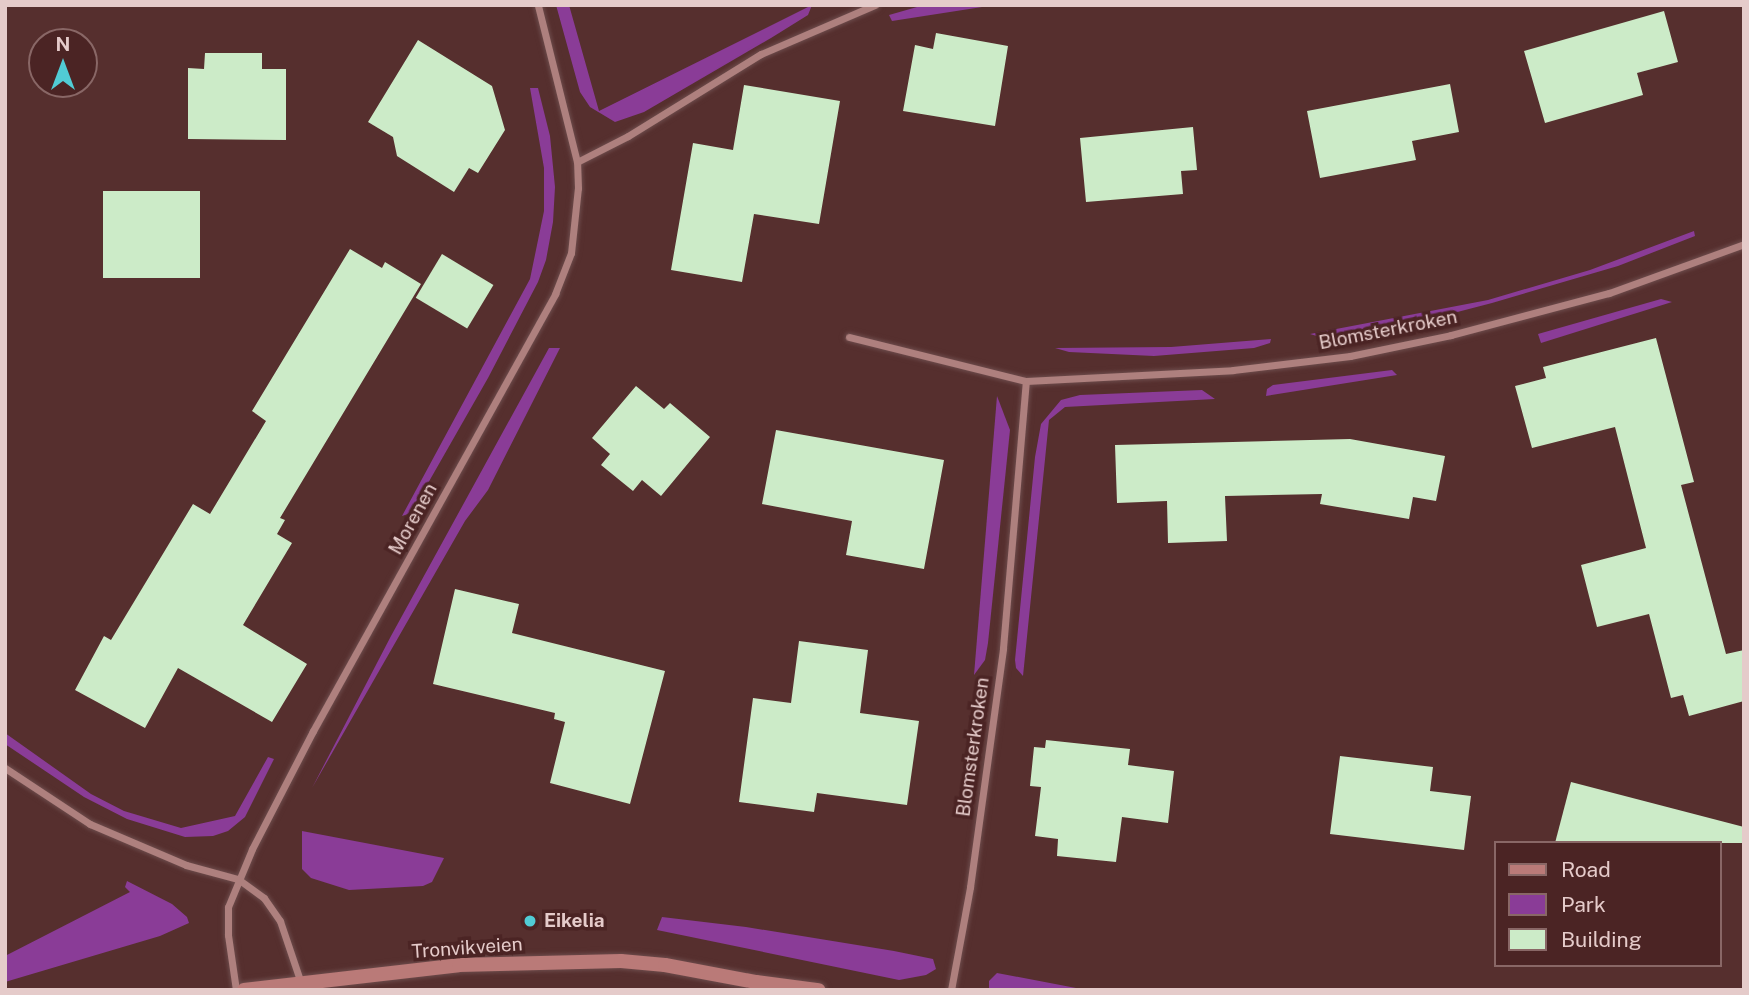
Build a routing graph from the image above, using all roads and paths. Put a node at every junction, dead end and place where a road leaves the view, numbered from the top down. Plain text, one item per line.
1 (538, 5) edge
2 (875, 5) edge
3 (578, 162) junction
4 (1744, 244) edge
5 (849, 337) dead end
6 (1026, 381) junction
7 (5, 768) edge
8 (238, 879) junction
9 (301, 983) junction
10 (236, 990) edge
11 (244, 990) edge
12 (818, 990) edge
13 (951, 990) edge

1 - 3 street, Morenen
2 - 3 street
3 - 8 street, Morenen
4 - 6 street, Blomsterkroken
5 - 6 street, Blomsterkroken
6 - 13 street, Blomsterkroken
7 - 8 street
8 - 9 street
8 - 10 street
9 - 11 street, Tronvikveien
9 - 12 street, Tronvikveien

